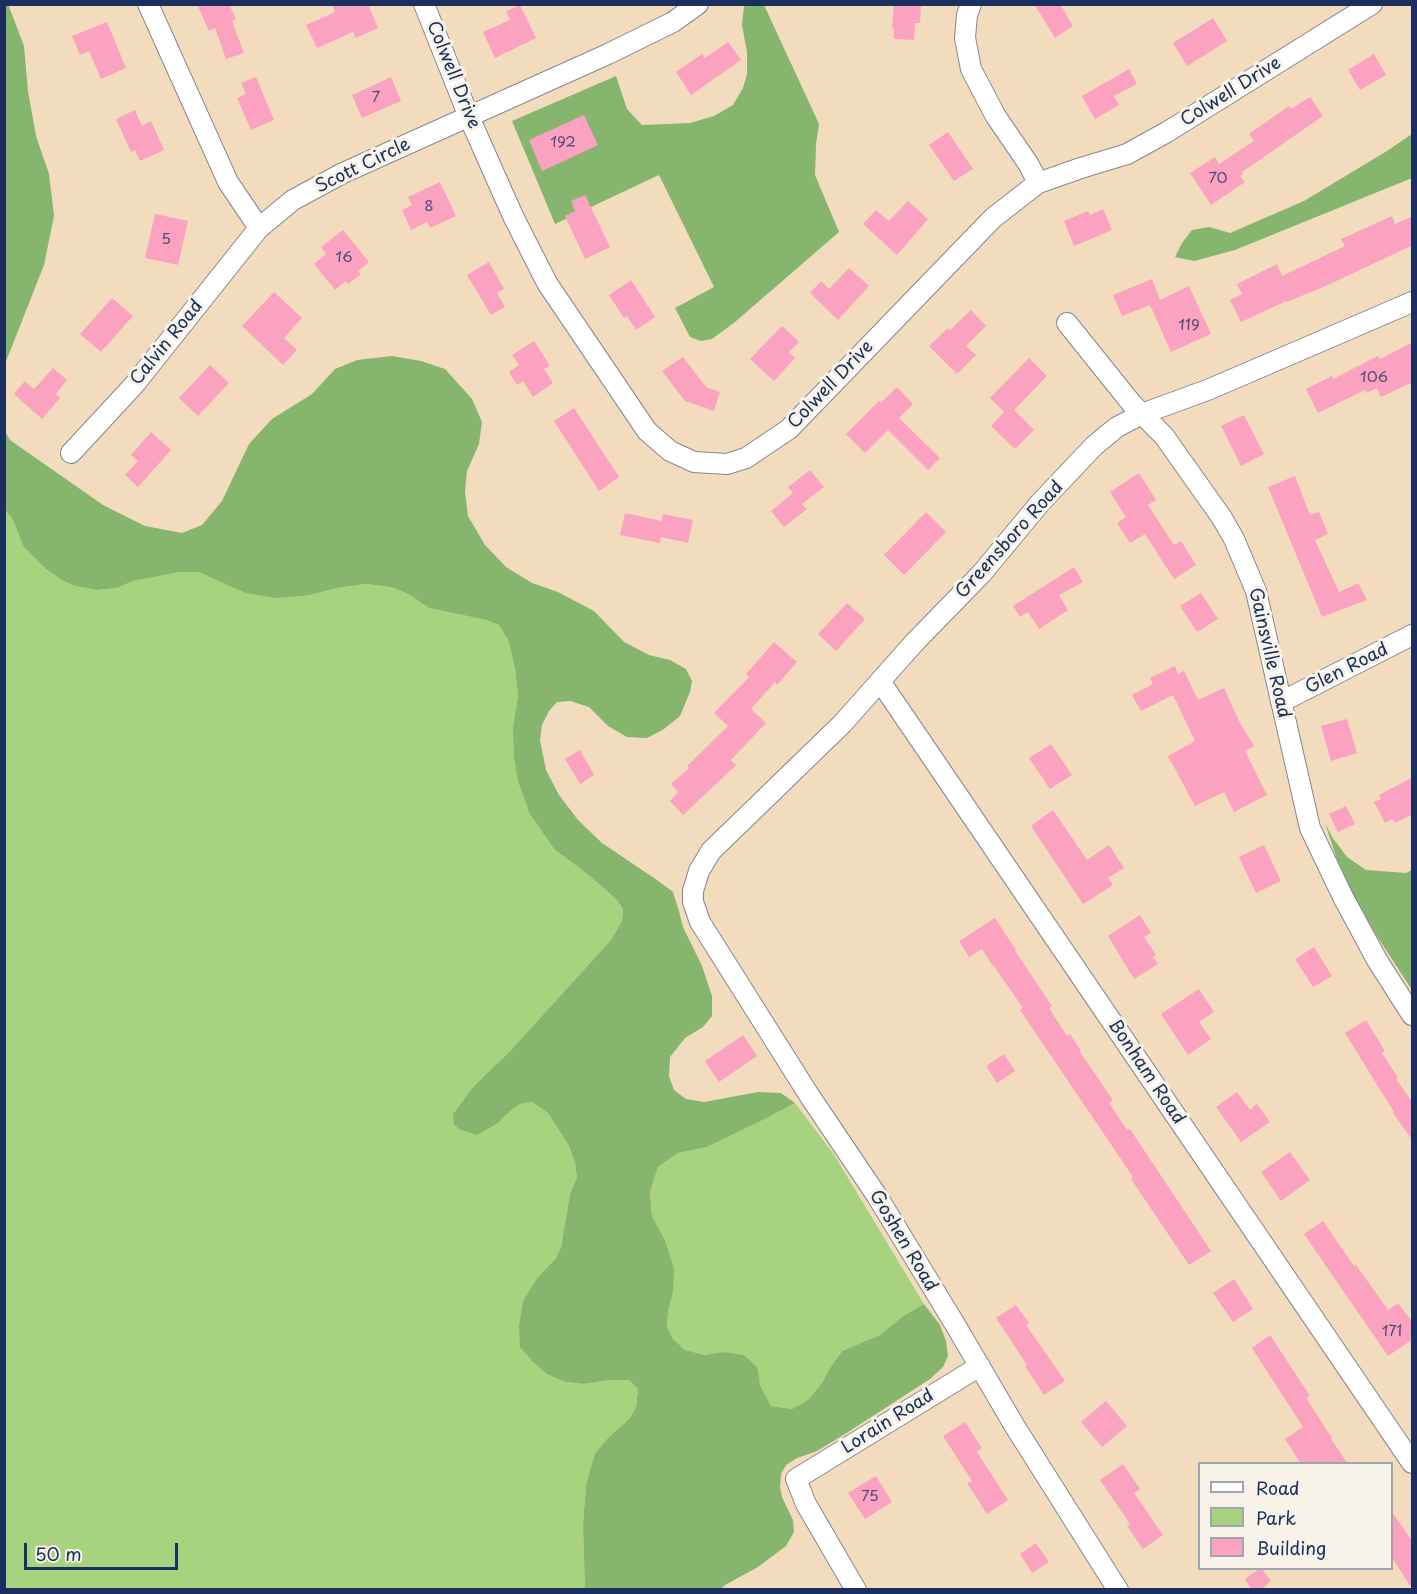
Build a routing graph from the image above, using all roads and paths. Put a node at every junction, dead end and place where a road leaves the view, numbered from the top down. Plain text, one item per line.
1 (148, 4) edge
2 (424, 4) edge
3 (698, 4) edge
4 (971, 4) edge
5 (1372, 4) edge
6 (469, 117) junction
7 (1038, 183) junction
8 (259, 228) junction
9 (1413, 302) edge
10 (1067, 323) dead end
11 (1142, 414) junction
12 (71, 453) dead end
13 (1413, 635) edge
14 (880, 681) junction
15 (1281, 702) junction
16 (693, 891) joint
17 (1413, 1015) edge
18 (980, 1366) junction
19 (1413, 1463) edge
20 (856, 1590) edge
21 (1118, 1590) edge

1 - 8 street
2 - 6 street, Colwell Drive
3 - 6 street, Scott Circle
4 - 7 street
5 - 7 street, Colwell Drive
6 - 7 street, Colwell Drive
6 - 8 street, Scott Circle
8 - 12 street, Calvin Road
9 - 11 street, Greensboro Road
10 - 11 street, Gainsville Road
11 - 14 street, Greensboro Road
11 - 15 street, Gainsville Road
13 - 15 street, Glen Road
14 - 16 street, Greensboro Road
14 - 19 street, Bonham Road
15 - 17 street, Gainsville Road
16 - 18 street, Goshen Road
18 - 20 street, Lorain Road
18 - 21 street, Goshen Road

